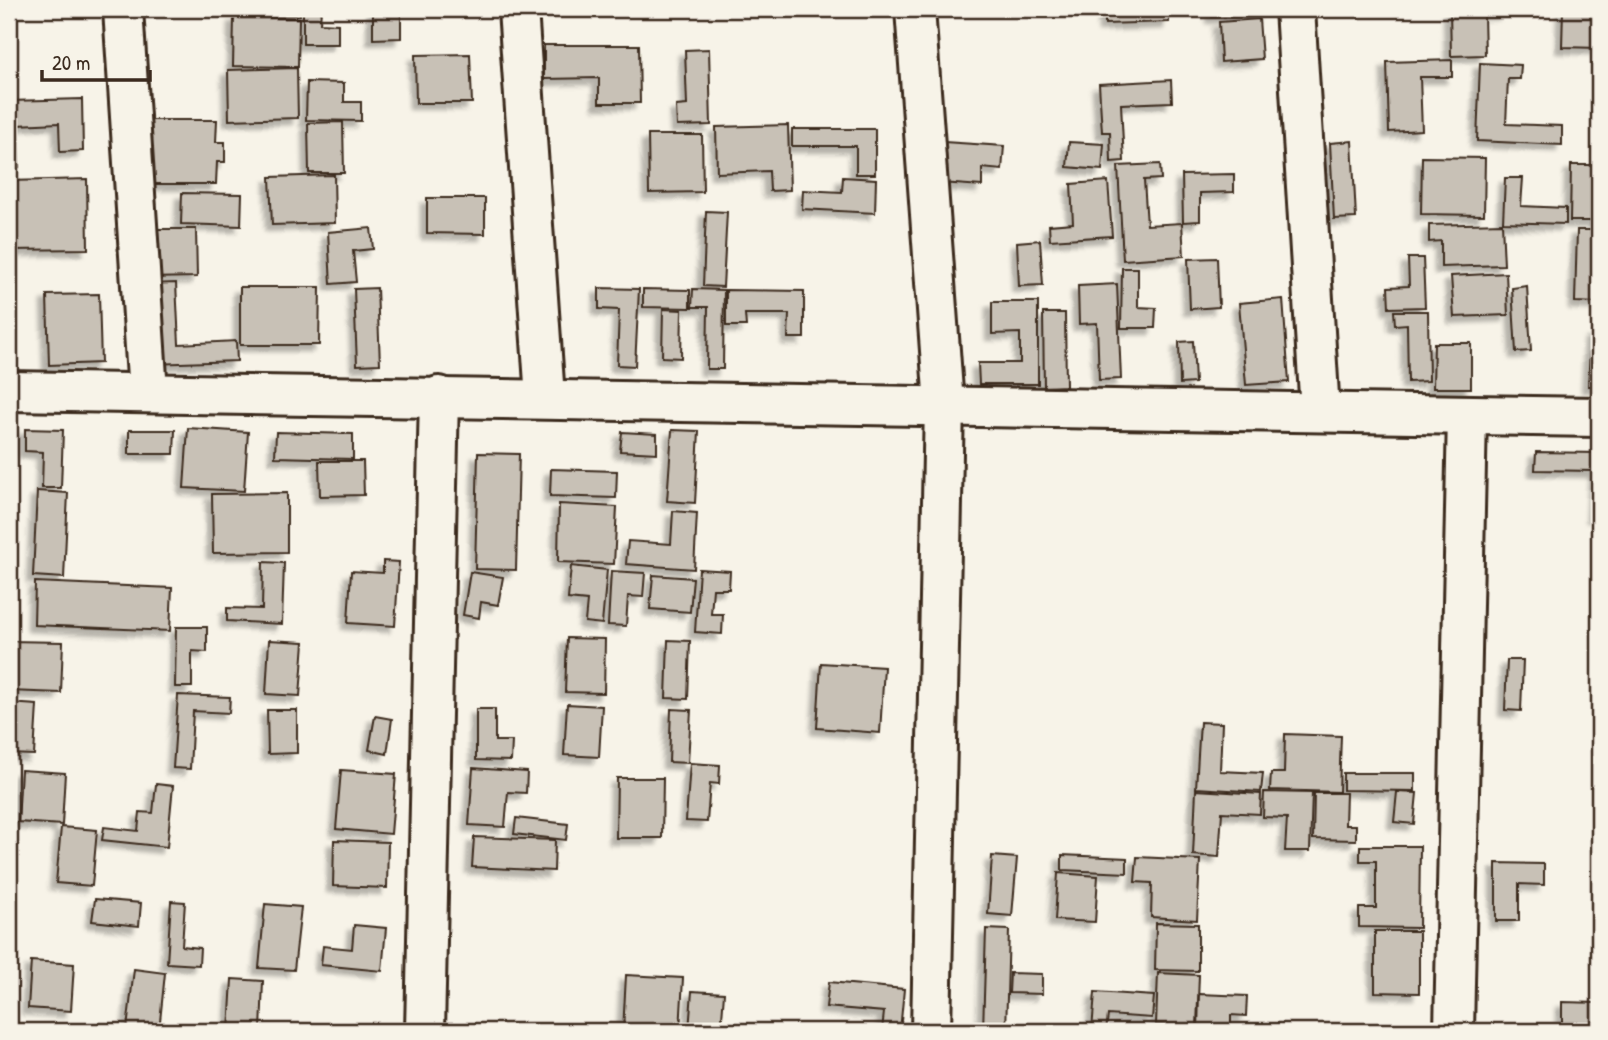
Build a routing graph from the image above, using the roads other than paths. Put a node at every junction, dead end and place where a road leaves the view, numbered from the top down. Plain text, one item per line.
1 (123, 9) edge
2 (517, 9) edge
3 (915, 9) edge
4 (1295, 9) edge
5 (9, 391) edge
6 (148, 393) junction
7 (439, 396) junction
8 (545, 398) junction
9 (944, 405) junction
10 (1320, 412) junction
11 (1467, 415) junction
12 (1599, 417) edge
13 (425, 1031) edge
14 (931, 1031) edge
15 (1454, 1031) edge

1 - 6 street
2 - 8 street
3 - 9 street
4 - 10 street
5 - 6 street
6 - 7 street
7 - 8 street
7 - 13 street
8 - 9 street
9 - 10 street
9 - 14 street
10 - 11 street
11 - 12 street
11 - 15 street

